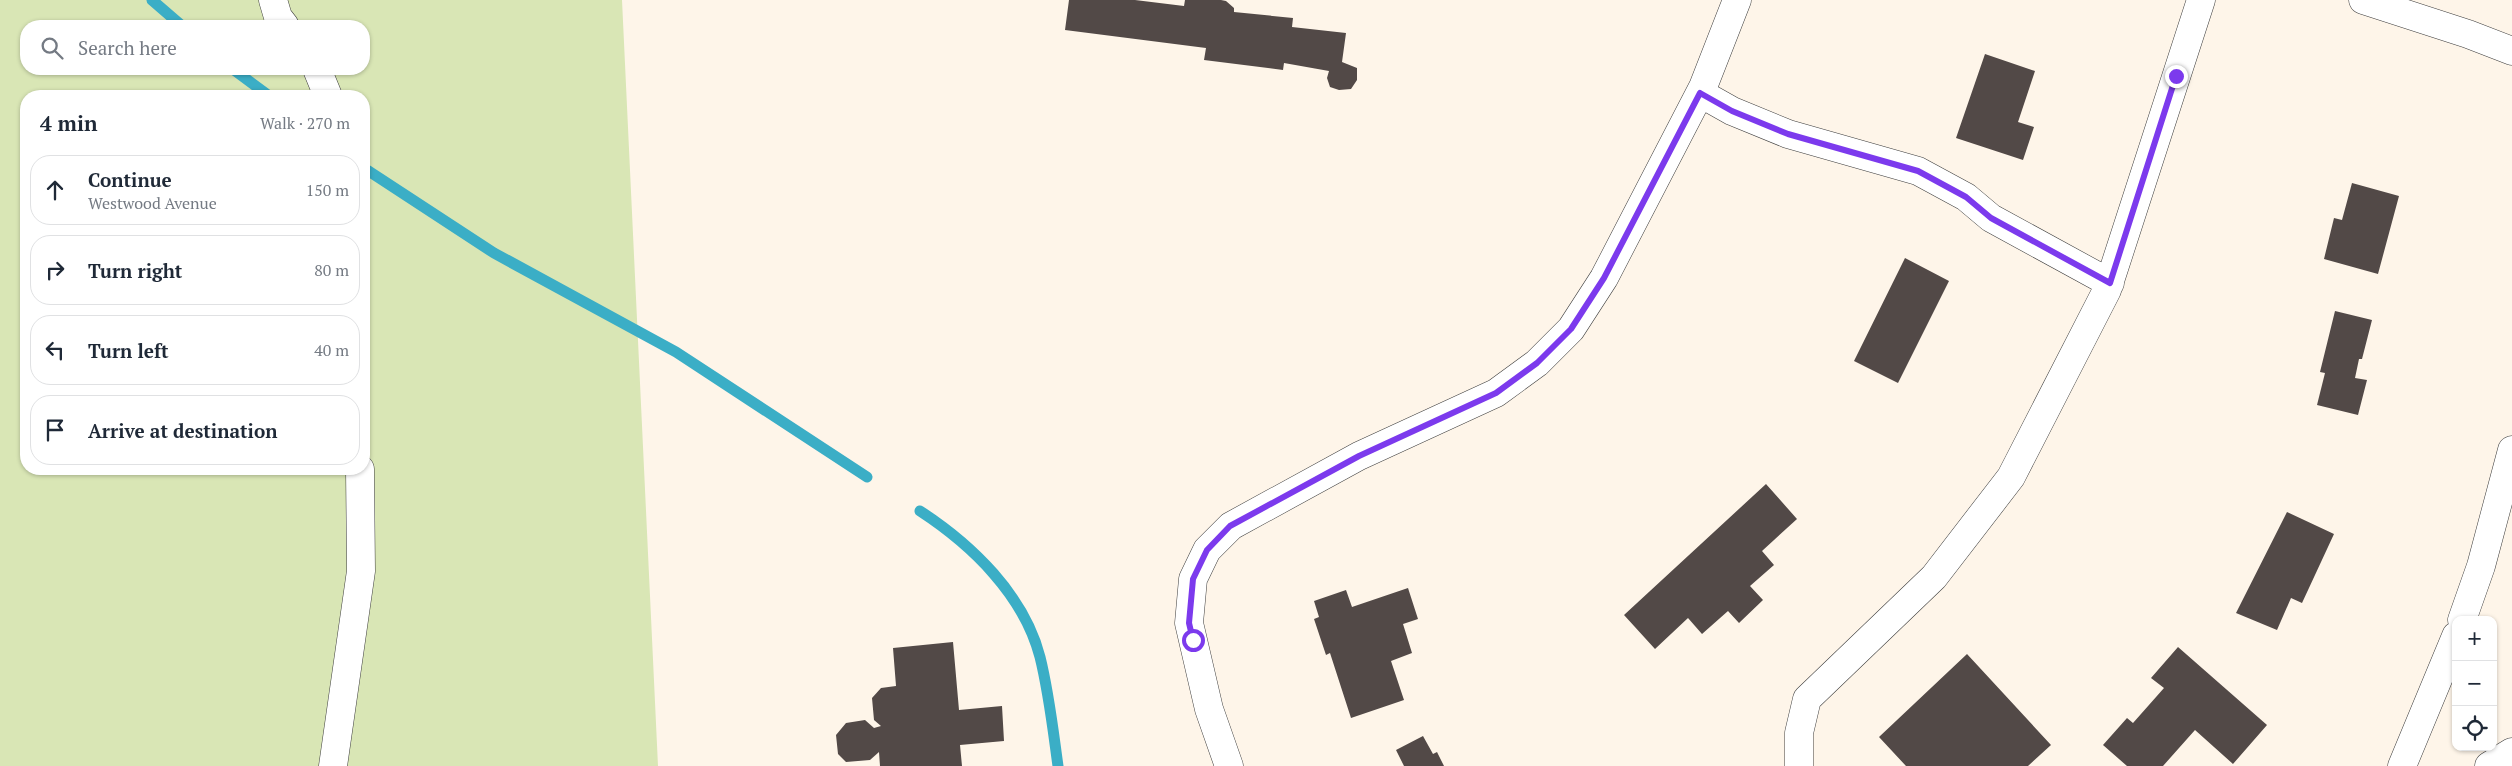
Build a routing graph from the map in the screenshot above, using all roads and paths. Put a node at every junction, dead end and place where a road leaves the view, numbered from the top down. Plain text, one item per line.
1 (273, 0) edge
2 (1736, 0) edge
3 (2201, 0) edge
4 (2363, 0) edge
5 (280, 20) edge
6 (2512, 51) edge
7 (319, 75) edge
8 (326, 90) edge
9 (1700, 93) junction
10 (2110, 283) junction
11 (2512, 450) edge
12 (360, 475) edge
13 (2463, 616) edge
14 (2452, 646) edge
15 (2512, 752) edge
16 (333, 766) edge
17 (1229, 766) edge
18 (1799, 766) edge
19 (2402, 766) edge
20 (2489, 766) edge

1 - 5 street
2 - 9 street
3 - 10 street
4 - 6 street
7 - 8 street
9 - 10 street
9 - 17 street
10 - 18 street
11 - 13 street
12 - 16 street
14 - 19 street
15 - 20 street

